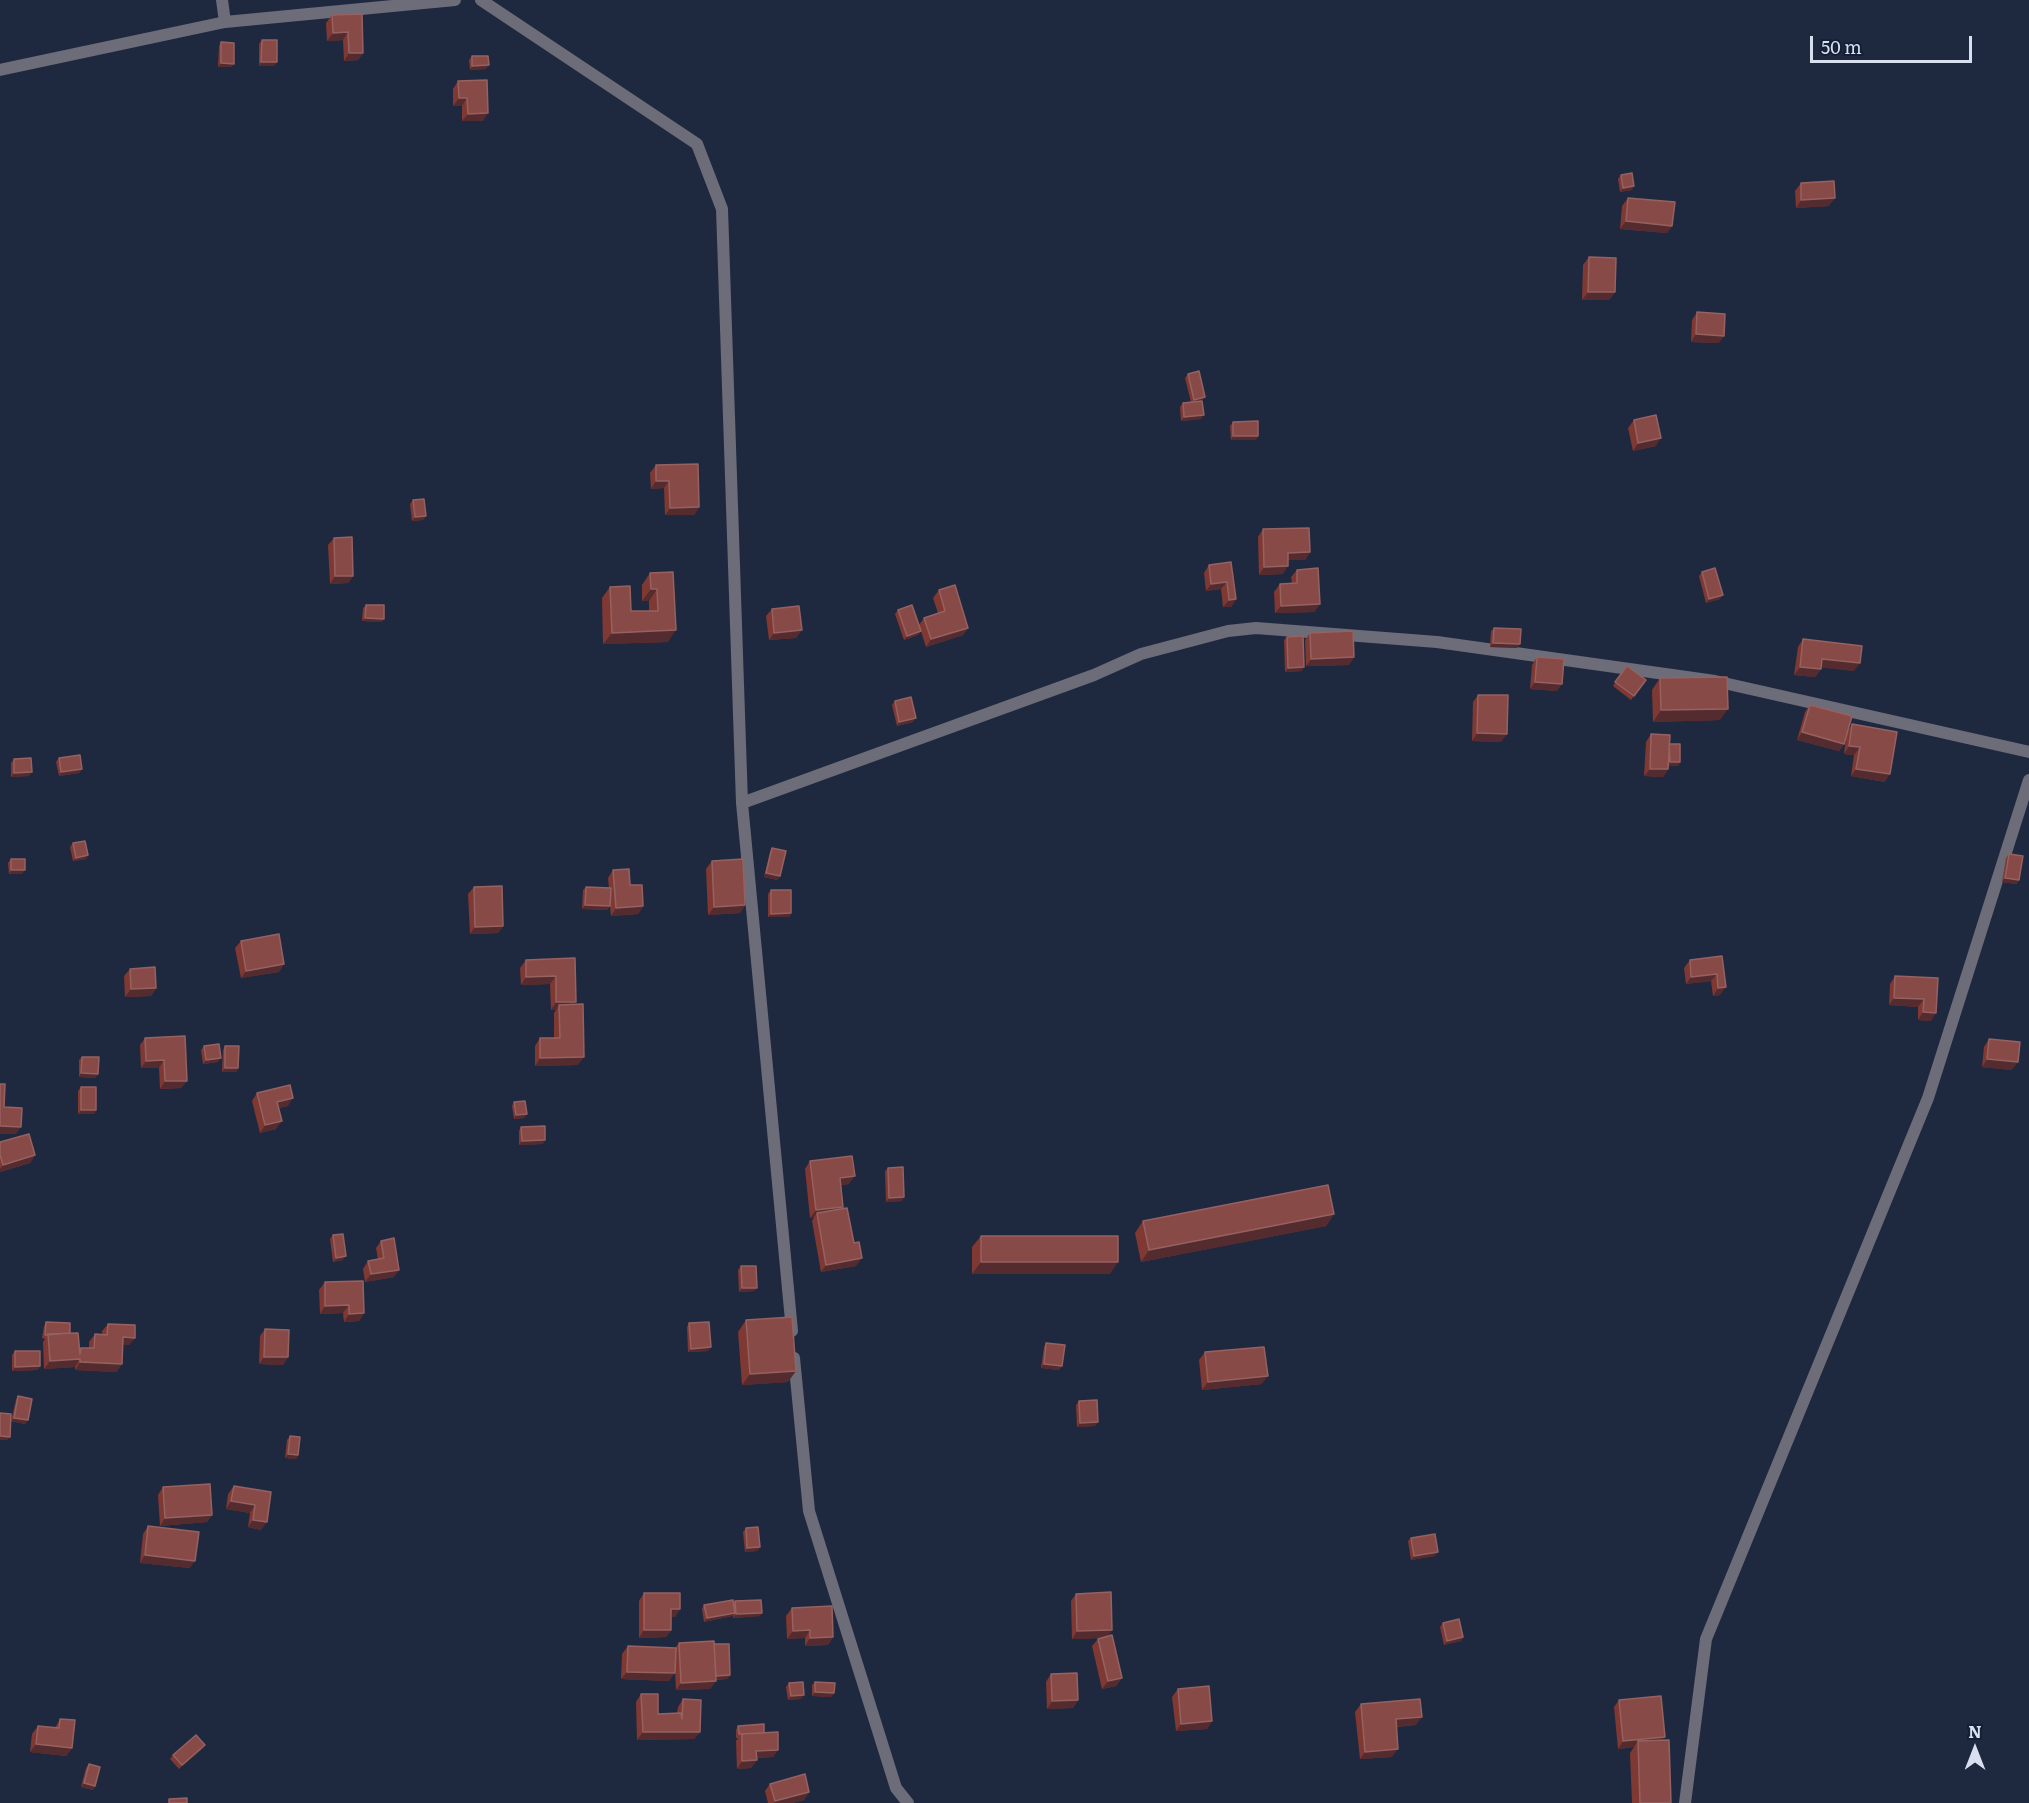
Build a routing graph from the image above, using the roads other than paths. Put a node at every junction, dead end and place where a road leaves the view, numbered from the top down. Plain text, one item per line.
1 (222, 0) edge
2 (455, 0) edge
3 (481, 0) edge
4 (225, 22) junction
5 (0, 70) edge
6 (2029, 752) edge
7 (2029, 780) edge
8 (742, 803) junction
9 (908, 1803) edge
10 (1685, 1803) edge

1 - 4 street
2 - 4 street
3 - 8 street
4 - 5 street
6 - 8 street
7 - 10 street
8 - 9 street

